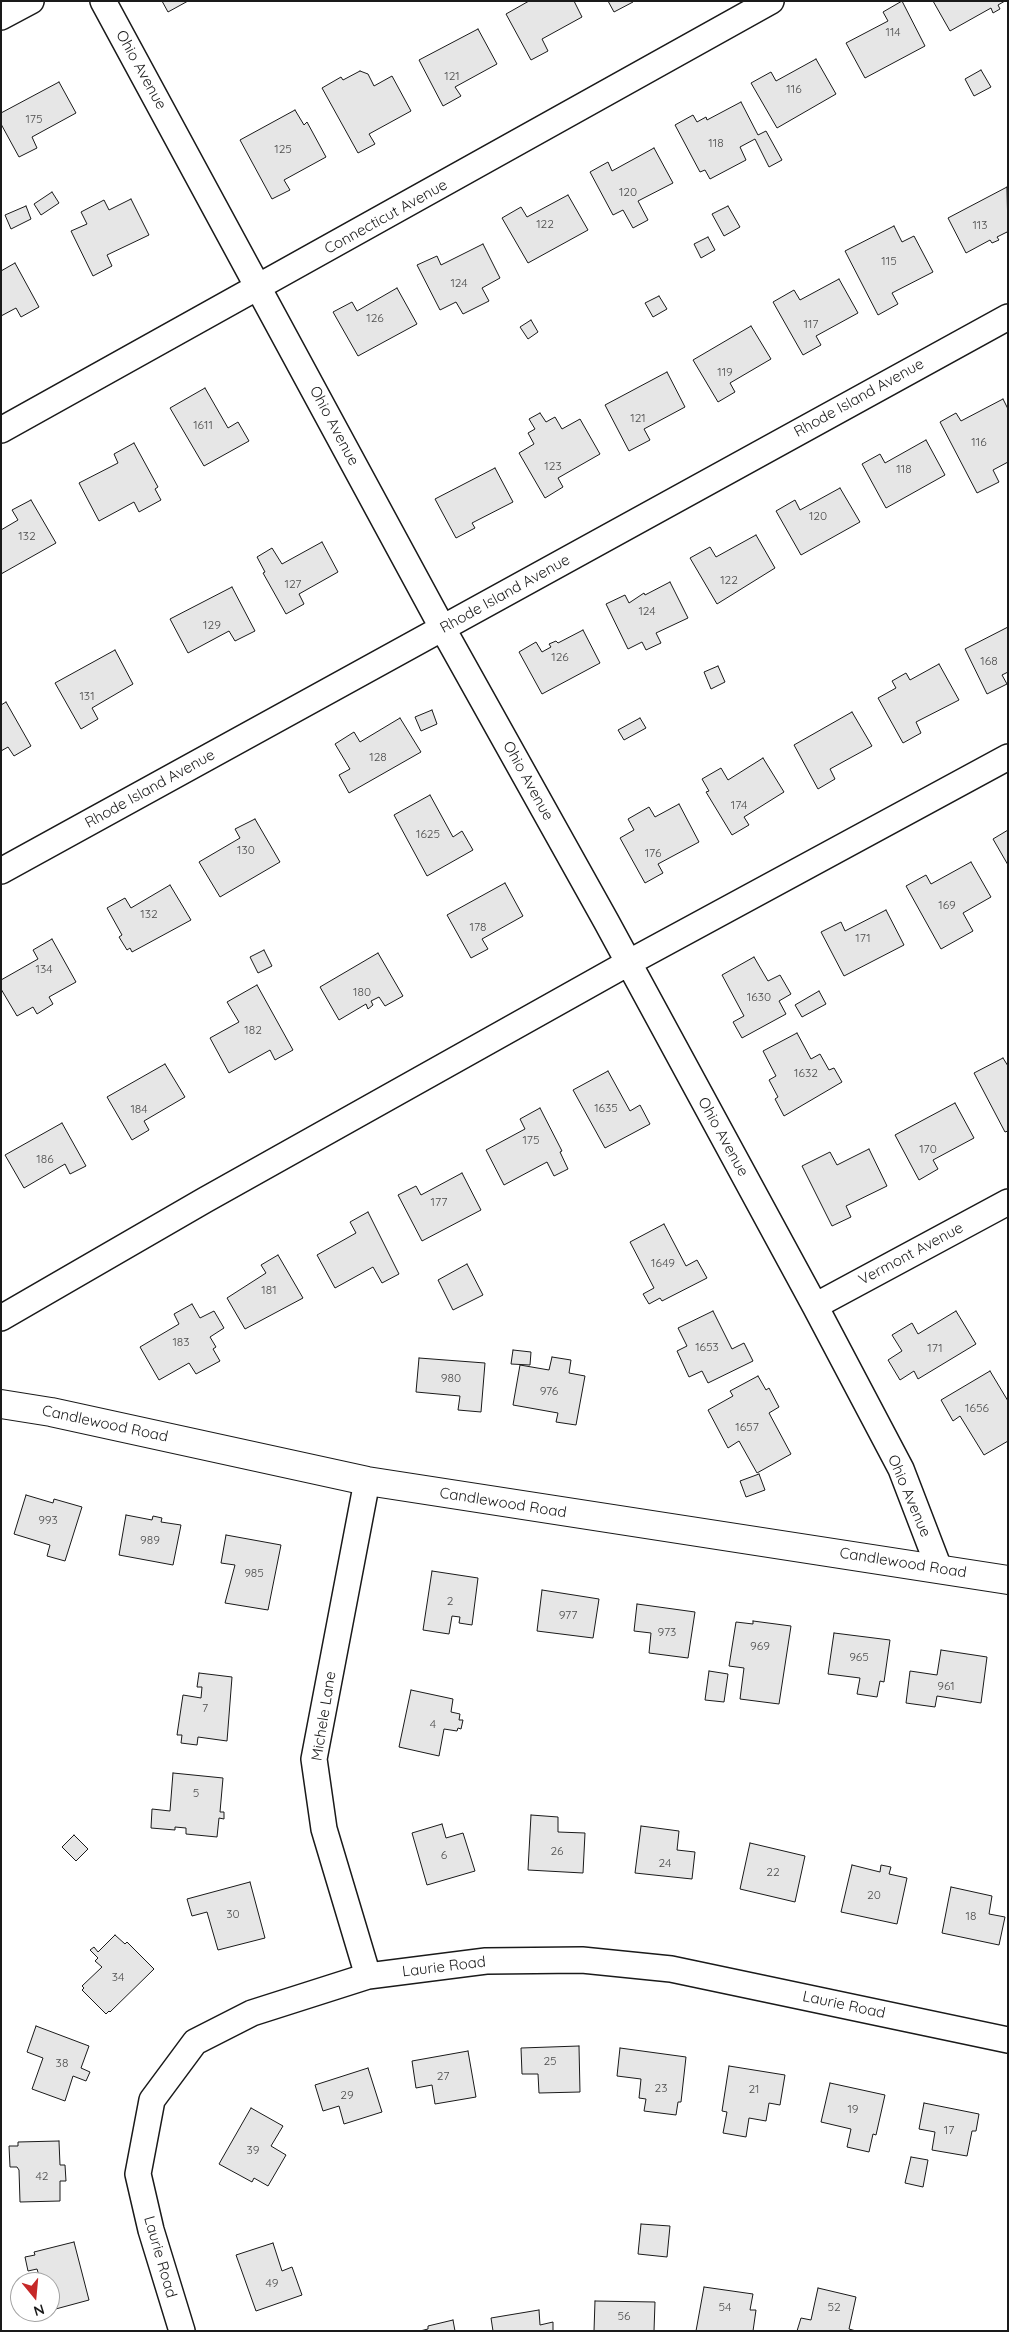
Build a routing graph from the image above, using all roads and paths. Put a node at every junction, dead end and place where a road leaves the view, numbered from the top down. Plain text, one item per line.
1 (31, 1) edge
2 (103, 1) edge
3 (771, 1) edge
4 (1, 17) edge
5 (259, 288) junction
6 (1008, 317) edge
7 (1, 430) edge
8 (444, 629) junction
9 (1008, 757) edge
10 (1, 871) edge
11 (628, 963) junction
12 (1008, 1202) edge
13 (815, 1306) junction
14 (1, 1318) edge
15 (1, 1404) edge
16 (367, 1481) junction
17 (939, 1568) junction
18 (1008, 1580) edge
19 (368, 1976) junction
20 (1008, 2040) edge
21 (182, 2331) edge

1 - 4 street
2 - 5 street, Ohio Avenue
3 - 5 street, Connecticut Avenue
5 - 7 street, Connecticut Avenue
5 - 8 street, Ohio Avenue
6 - 8 street, Rhode Island Avenue
8 - 10 street, Rhode Island Avenue
8 - 11 street, Ohio Avenue
9 - 11 street
11 - 13 street, Ohio Avenue
11 - 14 street
12 - 13 street, Vermont Avenue
13 - 17 street, Ohio Avenue
15 - 16 street, Candlewood Road
16 - 17 street, Candlewood Road
16 - 19 street, Michele Lane
17 - 18 street, Candlewood Road
19 - 20 street, Laurie Road
19 - 21 street, Laurie Road

